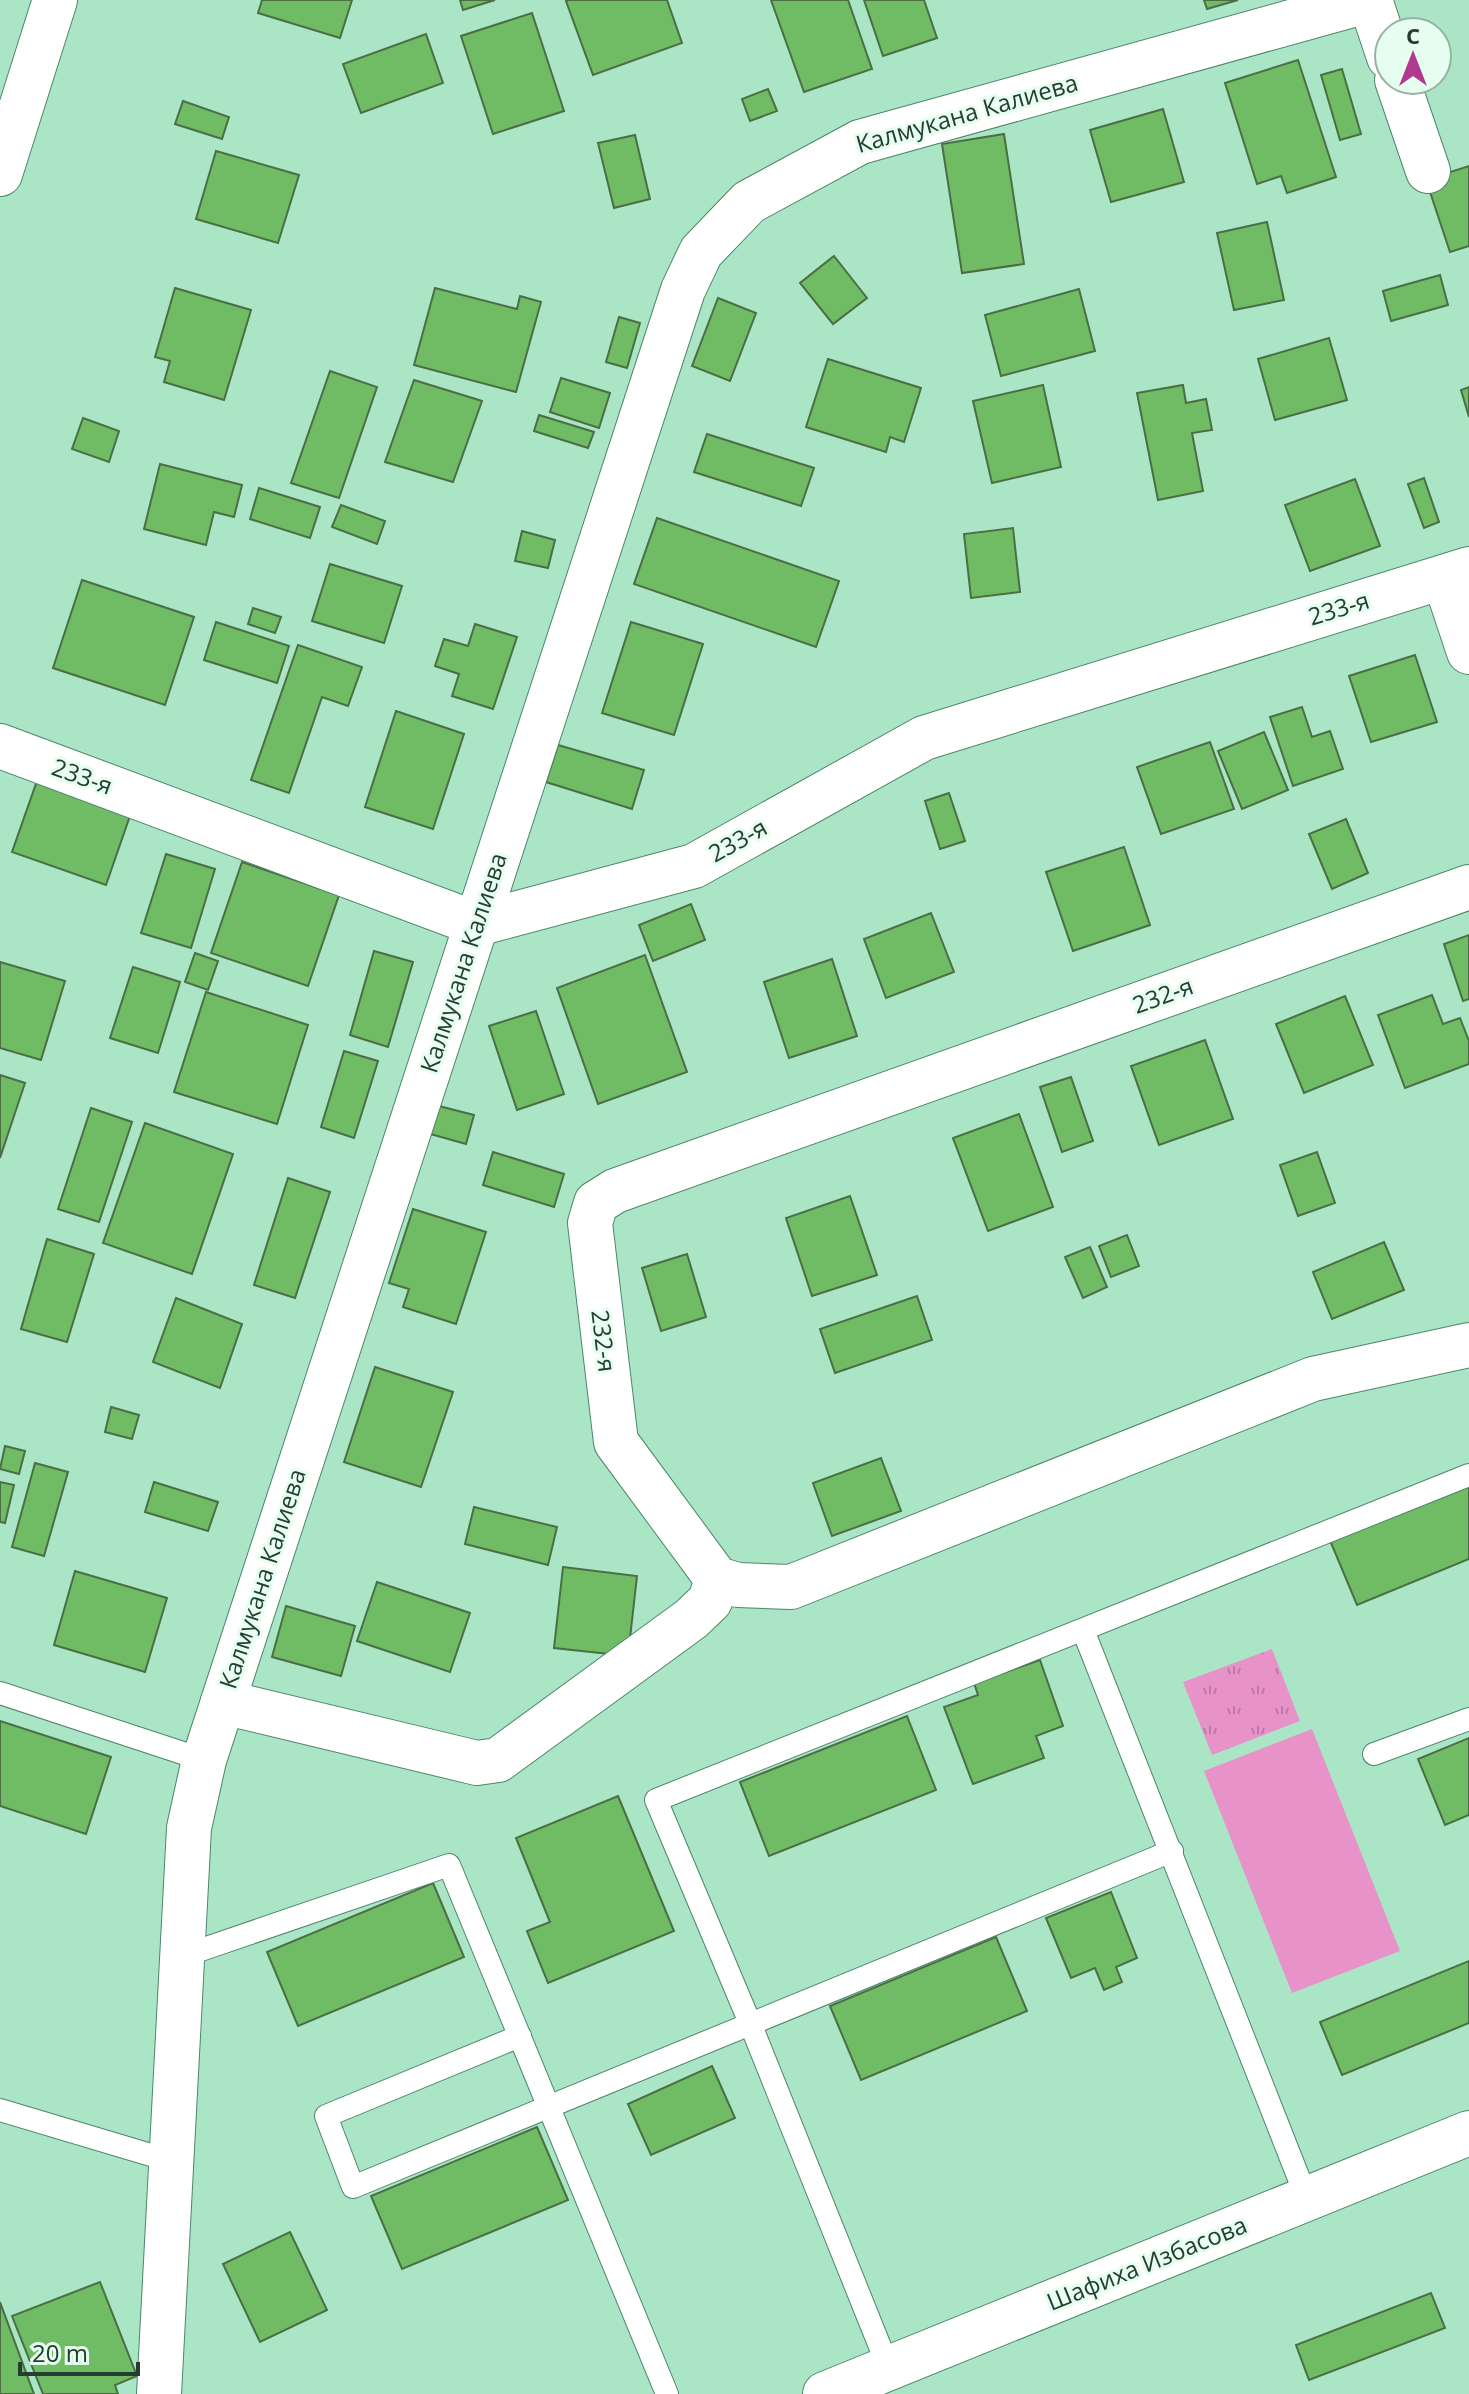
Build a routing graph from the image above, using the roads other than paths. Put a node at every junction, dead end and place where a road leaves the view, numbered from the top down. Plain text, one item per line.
1 (55, 0) edge
2 (1370, 0) edge
3 (1402, 96) edge
4 (1428, 171) dead end
5 (0, 174) edge
6 (1456, 573) edge
7 (1469, 652) edge
8 (0, 746) edge
9 (1469, 887) edge
10 (477, 924) junction
11 (1469, 1345) edge
12 (1469, 1475) edge
13 (717, 1579) junction
14 (1083, 1630) junction
15 (0, 1693) edge
16 (223, 1702) junction
17 (1469, 1719) edge
18 (1374, 1754) dead end
19 (204, 1760) junction
20 (1172, 1851) junction
21 (183, 1956) junction
22 (750, 2023) junction
23 (520, 2036) junction
24 (550, 2107) junction
25 (0, 2110) edge
26 (1469, 2133) edge
27 (171, 2161) junction
28 (1307, 2199) junction
29 (889, 2369) junction
30 (159, 2394) edge
31 (667, 2394) edge
32 (825, 2394) edge

1 - 5 street
2 - 10 street, Калмукана Калиева
3 - 4 street
6 - 7 street
6 - 10 street, 233-я
8 - 10 street, 233-я
9 - 13 street, 232-я
10 - 16 street, Калмукана Калиева
11 - 13 street
12 - 14 lane
13 - 16 street
14 - 20 lane
14 - 22 lane
15 - 19 lane
16 - 19 street, Калмукана Калиева
17 - 18 lane
19 - 21 street, Калмукана Калиева
20 - 22 lane
20 - 28 lane
21 - 23 lane
21 - 27 street, Калмукана Калиева
22 - 24 lane
22 - 29 lane
23 - 24 lane
23 - 24 lane
24 - 31 lane
25 - 27 lane
26 - 28 street, Шафиха Избасова
27 - 30 street, Калмукана Калиева
28 - 29 street, Шафиха Избасова
29 - 32 street, Шафиха Избасова

